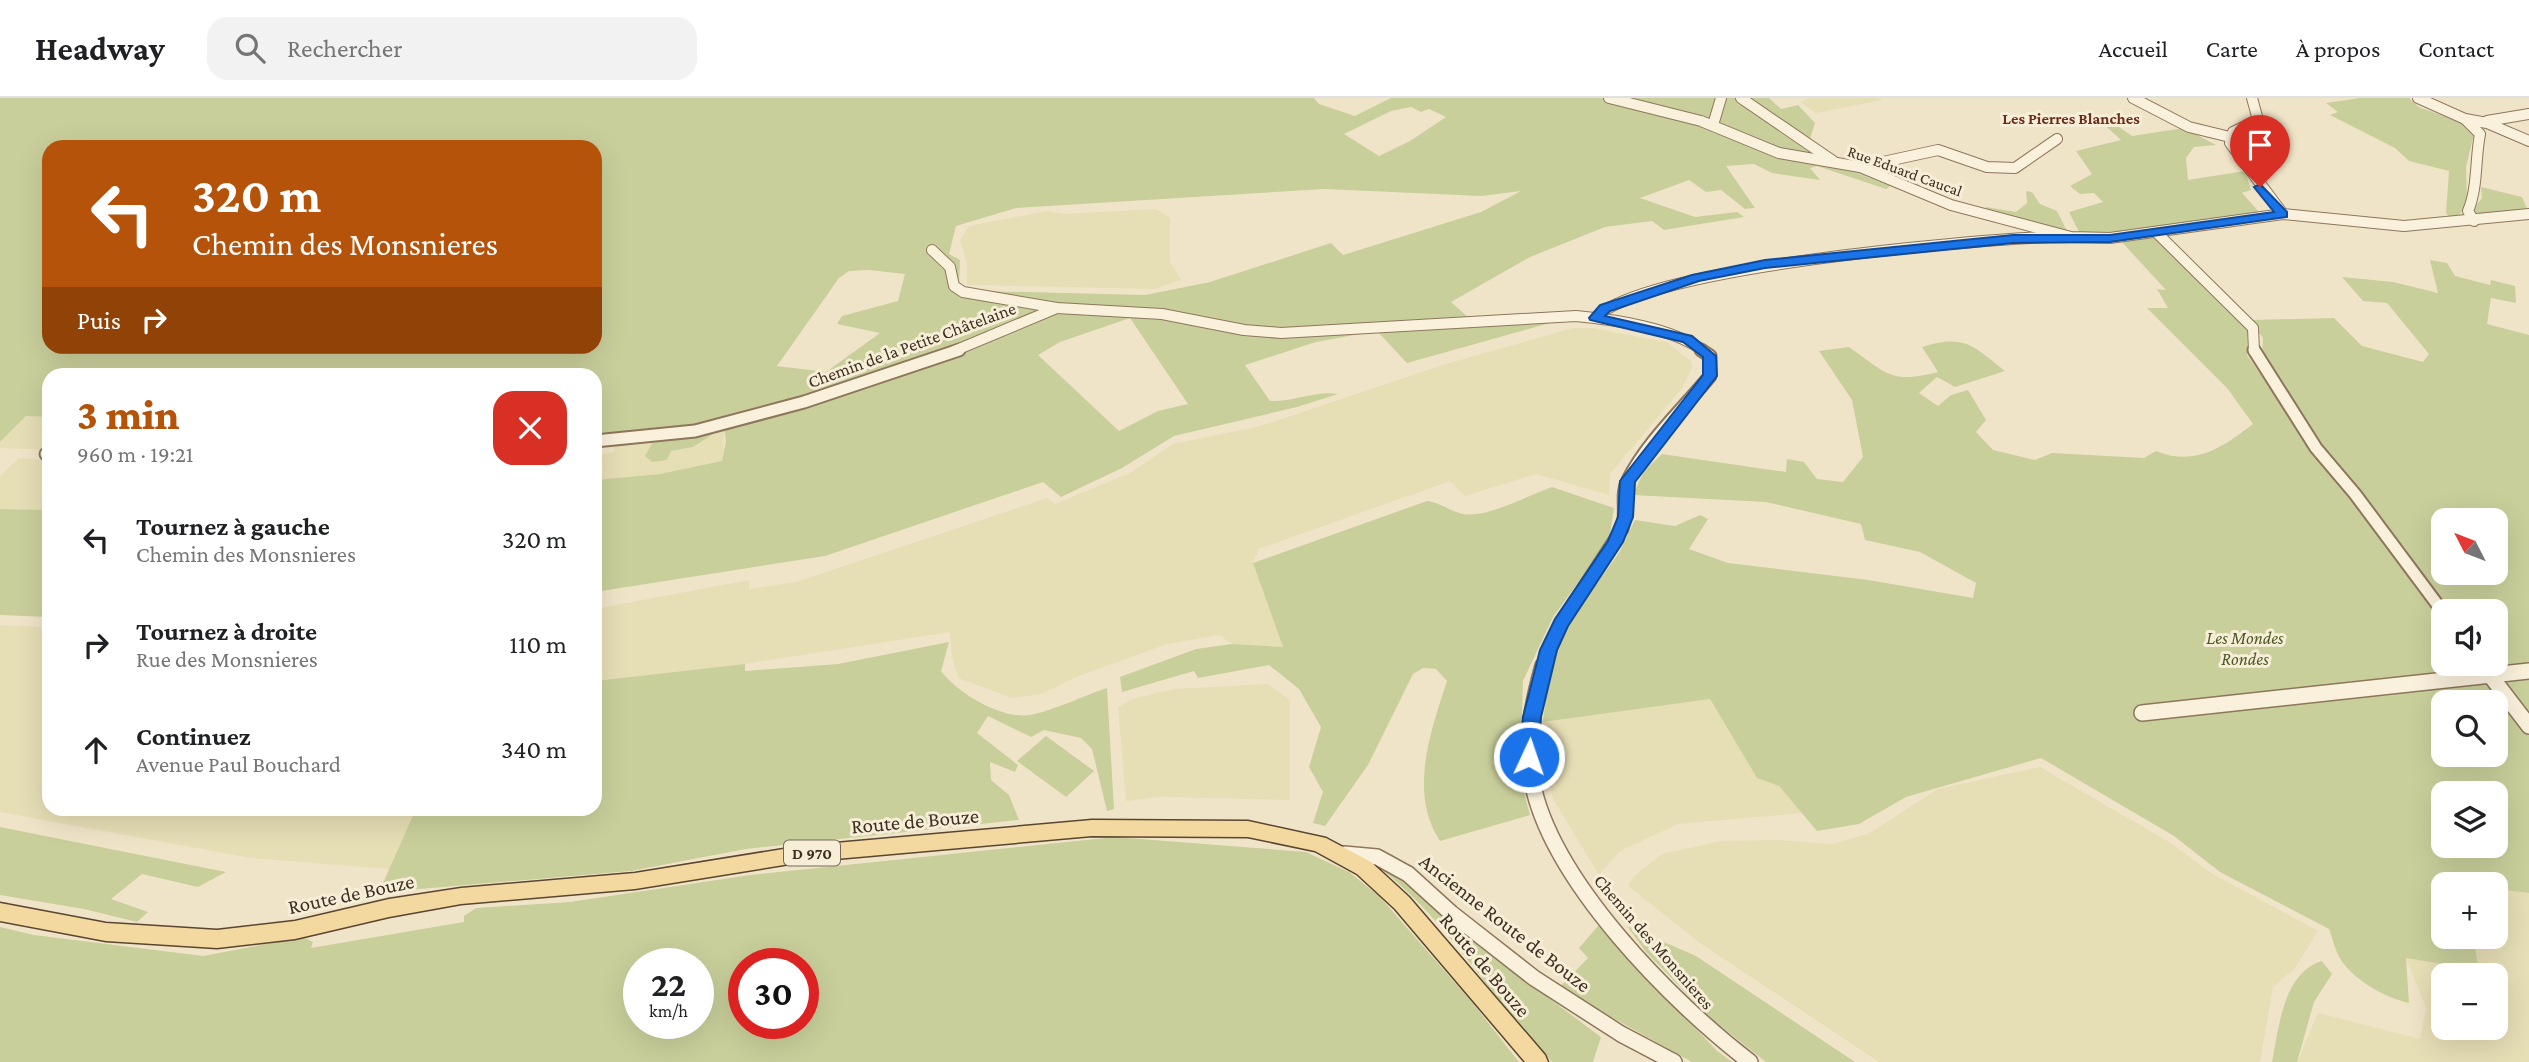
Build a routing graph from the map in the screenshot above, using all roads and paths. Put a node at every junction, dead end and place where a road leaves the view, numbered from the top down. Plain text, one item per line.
1 (1609, 98) edge
2 (1721, 98) edge
3 (1741, 98) edge
4 (2133, 98) edge
5 (2252, 98) edge
6 (2418, 98) edge
7 (2529, 114) edge
8 (2465, 119) junction
9 (2489, 124) junction
10 (1713, 125) junction
11 (2476, 128) junction
12 (2230, 136) junction
13 (2057, 139) dead end
14 (2529, 141) edge
15 (1835, 162) junction
16 (1860, 167) junction
17 (2283, 214) junction
18 (2527, 215) edge
19 (2474, 220) junction
20 (2157, 233) junction
21 (2071, 237) junction
22 (932, 250) dead end
23 (1057, 308) junction
24 (1595, 318) junction
25 (602, 440) edge
26 (2433, 599) edge
27 (2529, 671) edge
28 (2508, 674) edge
29 (2490, 676) joint
30 (2142, 713) dead end
31 (2529, 726) edge
32 (1342, 853) junction
33 (0, 912) edge
34 (1538, 1062) edge
35 (1674, 1062) edge
36 (1750, 1062) edge

1 - 10 street, Rue Eduard Caucal
2 - 10 street
3 - 15 street
4 - 12 street
5 - 12 street
6 - 8 street
7 - 9 street
8 - 9 street
8 - 11 street
9 - 11 street
9 - 14 street
10 - 15 street, Rue Eduard Caucal
11 - 19 street
12 - 17 street
13 - 16 street
15 - 16 street, Rue Eduard Caucal
16 - 21 street, Rue Eduard Caucal
17 - 19 street
17 - 20 street
18 - 19 street
20 - 21 street
20 - 26 street
21 - 24 street
22 - 23 street
23 - 24 street, Chemin des Monsnieres
23 - 25 street, Chemin de la Petite Châtelaine
24 - 36 street, Chemin des Monsnieres
27 - 28 street
29 - 30 street
29 - 31 street
32 - 33 main road, Route de Bouze / D 970
32 - 34 main road, Route de Bouze / D 970
32 - 35 street, Ancienne Route de Bouze

